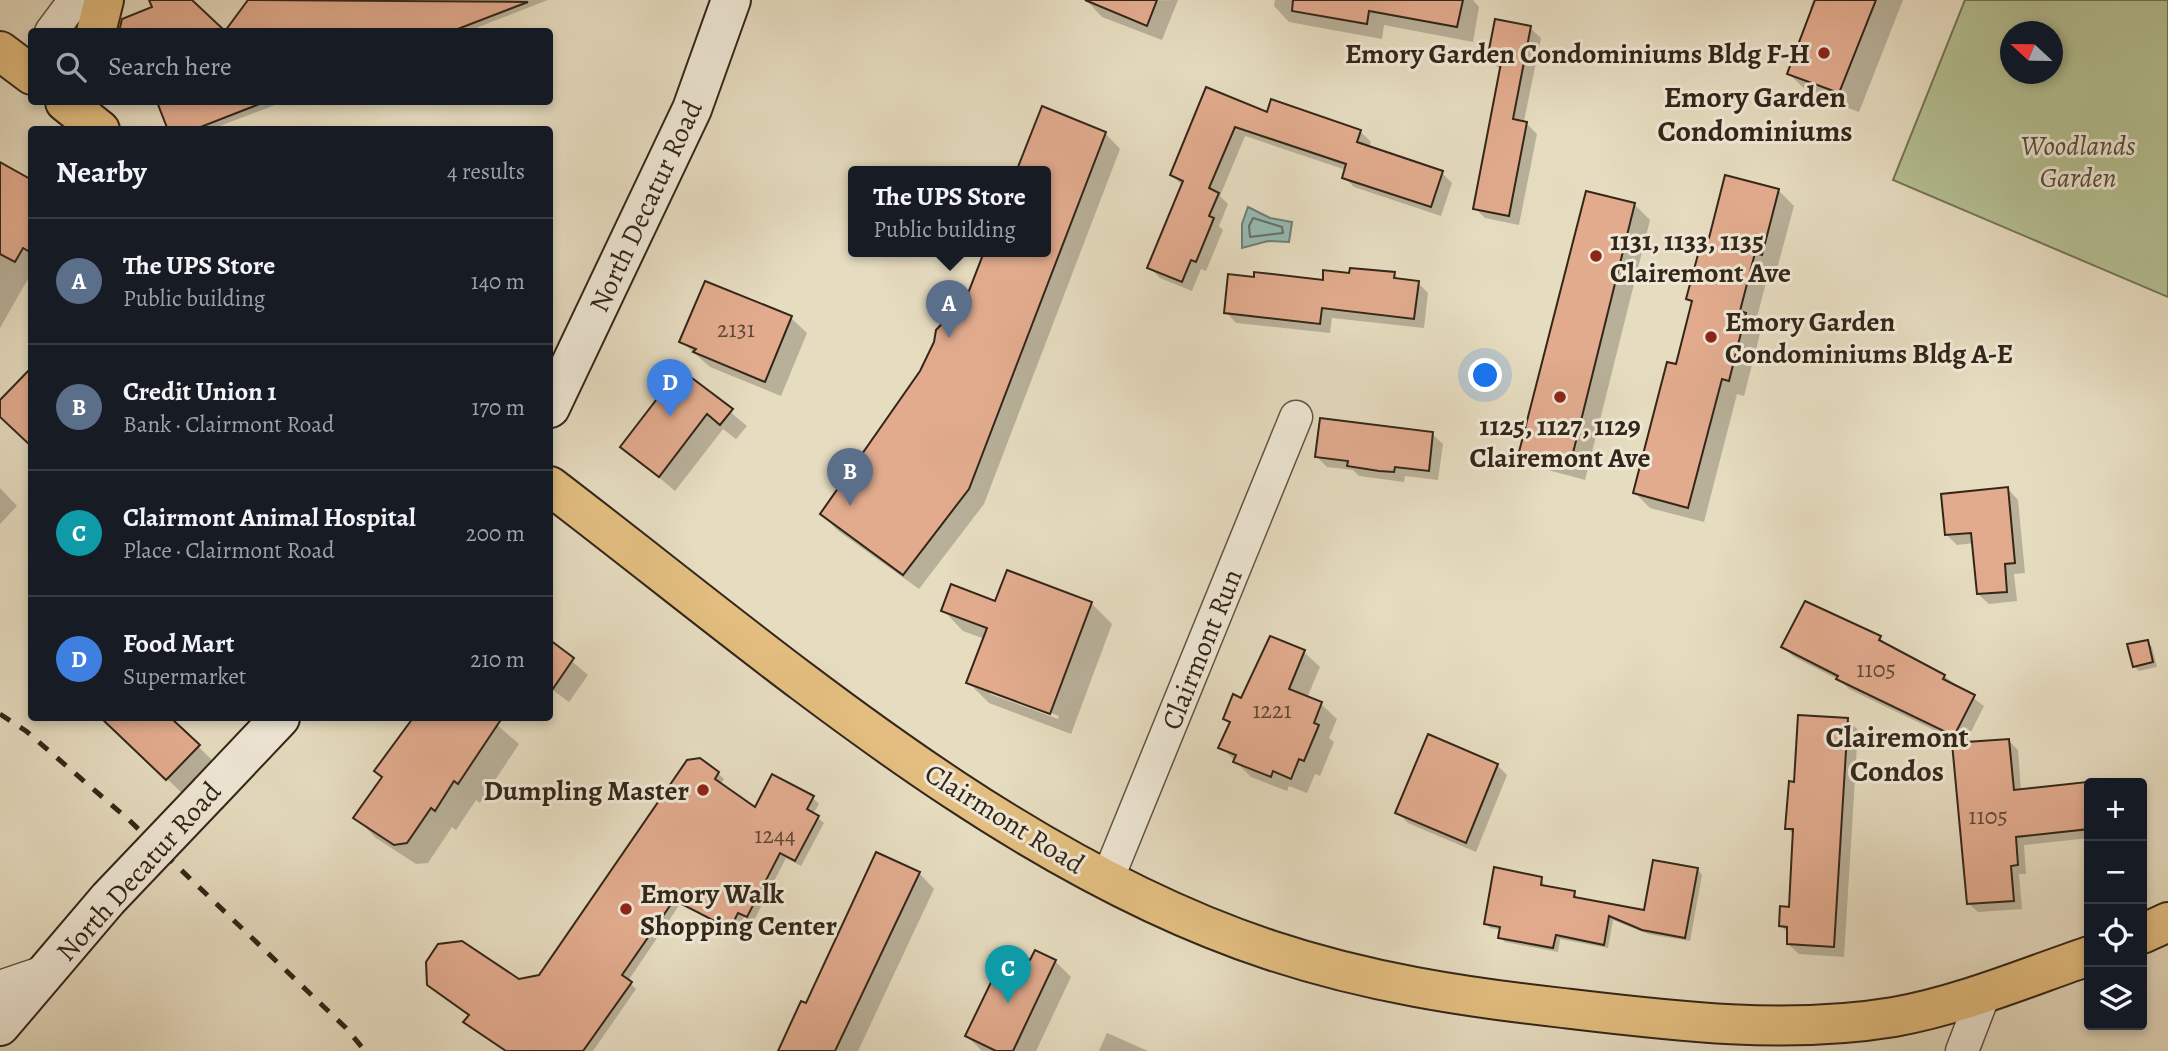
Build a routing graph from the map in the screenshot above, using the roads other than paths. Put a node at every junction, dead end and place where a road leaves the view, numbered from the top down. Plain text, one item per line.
1 (75, 0) edge
2 (104, 0) edge
3 (731, 0) edge
4 (54, 28) edge
5 (97, 28) edge
6 (69, 105) edge
7 (103, 105) edge
8 (95, 126) edge
9 (112, 126) edge
10 (553, 402) edge
11 (1296, 417) dead end
12 (553, 488) edge
13 (277, 721) edge
14 (1107, 880) junction
15 (2168, 922) edge
16 (2147, 932) edge
17 (2084, 958) edge
18 (47, 971) junction
19 (0, 987) edge
20 (1984, 993) junction
21 (0, 1026) edge
22 (1962, 1051) edge

1 - 4 street
2 - 5 main road
3 - 10 main road, North Decatur Road
6 - 8 main road
7 - 9 main road
11 - 14 street, Clairmont Run
12 - 14 main road, Clairmont Road
13 - 18 main road, North Decatur Road, bridge
14 - 20 main road, Clairmont Road
15 - 16 main road
17 - 20 main road, Clairmont Road
18 - 19 street
18 - 21 main road, North Decatur Road
20 - 22 street

